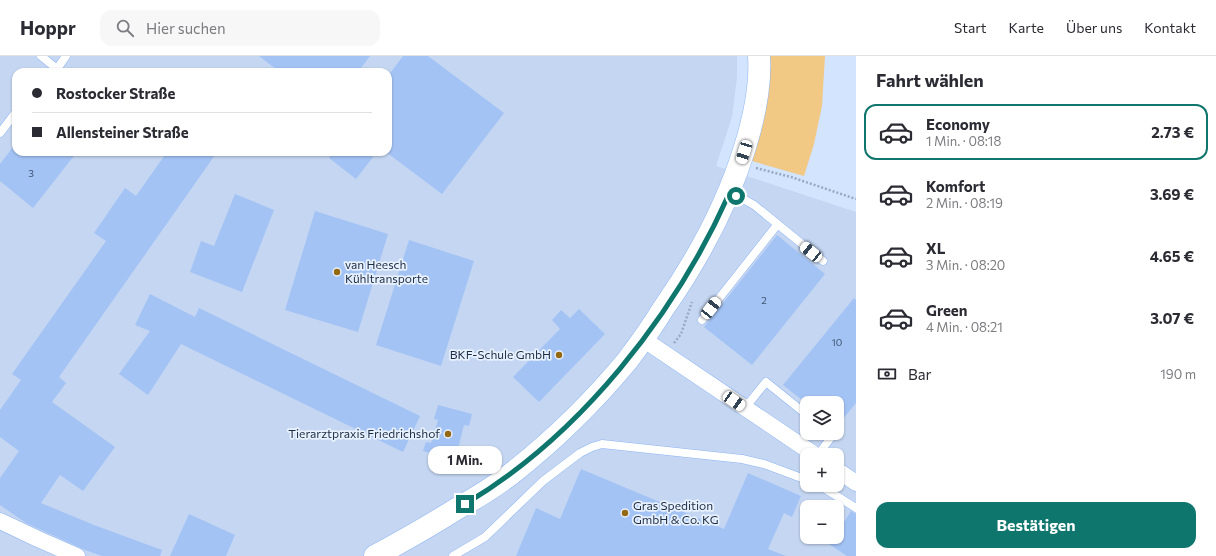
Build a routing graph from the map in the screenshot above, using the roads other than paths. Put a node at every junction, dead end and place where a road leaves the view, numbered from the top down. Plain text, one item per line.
1 (41, 56) edge
2 (66, 56) edge
3 (759, 56) edge
4 (52, 68) edge
5 (57, 68) edge
6 (12, 117) edge
7 (0, 133) edge
8 (729, 194) junction
9 (777, 225) junction
10 (822, 261) dead end
11 (702, 320) dead end
12 (643, 339) junction
13 (745, 408) junction
14 (800, 409) edge
15 (805, 448) edge
16 (844, 475) edge
17 (800, 477) edge
18 (856, 483) edge
19 (830, 492) edge
20 (856, 508) edge
21 (0, 521) edge
22 (388, 553) edge
23 (76, 556) edge
24 (453, 556) edge

1 - 4 lane
2 - 5 lane
3 - 8 street
6 - 7 lane
8 - 9 lane
8 - 12 street
9 - 10 lane
9 - 11 lane
12 - 13 street
12 - 22 street
13 - 14 lane
13 - 15 street
16 - 18 street
17 - 24 lane
19 - 20 lane
21 - 23 street

